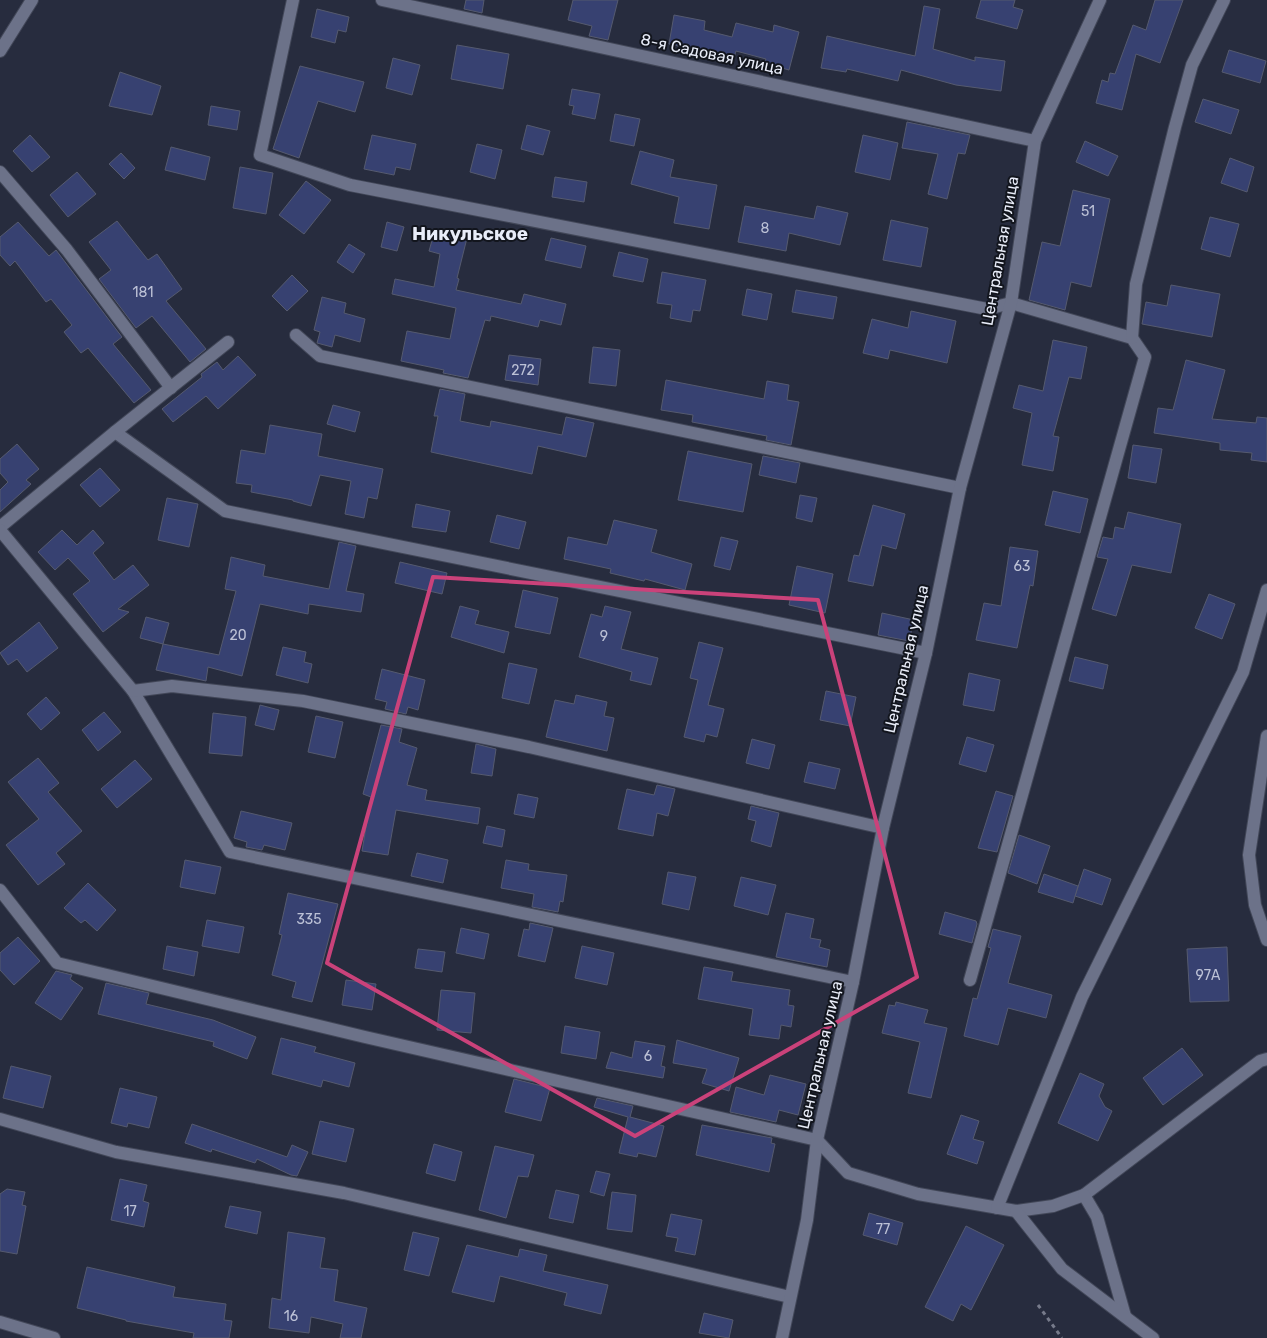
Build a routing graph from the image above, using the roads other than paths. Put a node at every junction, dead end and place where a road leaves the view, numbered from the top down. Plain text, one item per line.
1 (32, 0) edge
2 (293, 0) edge
3 (382, 0) edge
4 (1100, 0) edge
5 (1224, 0) edge
6 (0, 52) edge
7 (1035, 141) junction
8 (0, 172) edge
9 (1011, 303) junction
10 (296, 335) dead end
11 (1132, 338) junction
12 (228, 342) dead end
13 (171, 388) junction
14 (115, 432) junction
15 (960, 488) junction
16 (0, 529) edge
17 (1267, 590) edge
18 (926, 653) junction
19 (133, 691) junction
20 (1267, 736) edge
21 (883, 828) junction
22 (0, 890) edge
23 (1267, 940) edge
24 (970, 980) dead end
25 (853, 982) junction
26 (1267, 1059) edge
27 (0, 1119) edge
28 (817, 1140) junction
29 (1084, 1195) junction
30 (997, 1208) junction
31 (1016, 1211) junction
32 (790, 1297) junction
33 (1125, 1316) junction
34 (0, 1322) edge
35 (54, 1338) edge
36 (782, 1338) edge
37 (1153, 1338) edge

1 - 6 street
2 - 9 street
3 - 7 street, 8-я Садовая улица
4 - 7 street, Центральная улица
5 - 11 street
7 - 9 street, Центральная улица
8 - 13 street
9 - 11 street
9 - 15 street, Центральная улица
10 - 15 street
11 - 24 street
12 - 13 street
13 - 14 street
14 - 16 street
14 - 18 street
15 - 18 street, Центральная улица
16 - 19 street
17 - 30 street
18 - 21 street, Центральная улица
19 - 21 street
19 - 25 street
20 - 23 street
21 - 25 street, Центральная улица
22 - 28 street
25 - 28 street, Центральная улица
26 - 29 street
27 - 32 street
28 - 30 street
28 - 32 street, Центральная улица
29 - 31 street
29 - 33 street
30 - 31 street
31 - 33 street
32 - 36 street, Центральная улица
33 - 37 street
34 - 35 street

